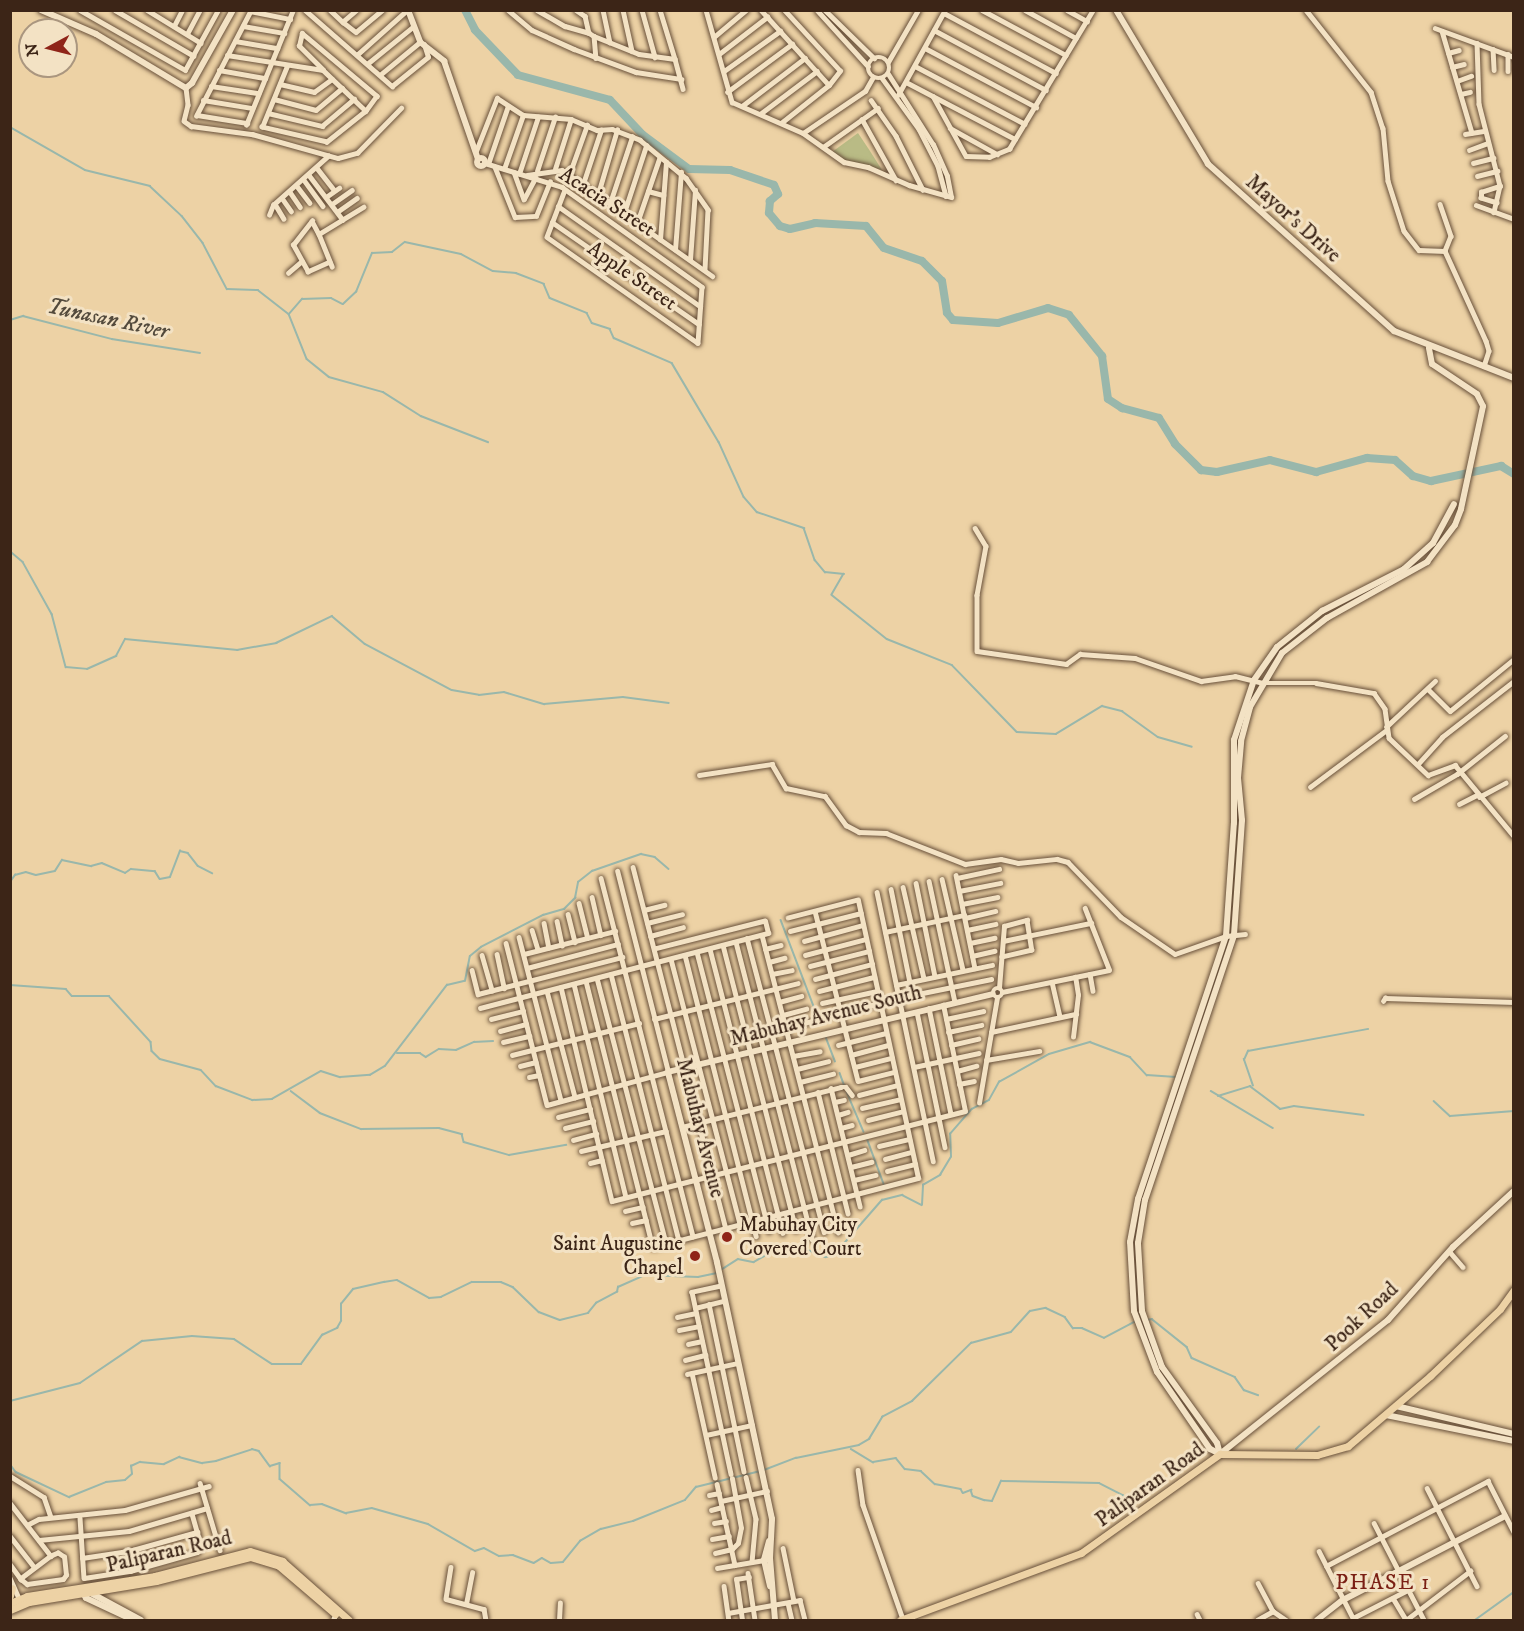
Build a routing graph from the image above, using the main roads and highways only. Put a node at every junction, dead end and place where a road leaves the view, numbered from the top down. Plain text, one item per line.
1 (1514, 1290) edge
2 (11, 1587) edge
3 (84, 1591) junction
4 (16, 1600) edge
5 (10, 1610) edge
6 (334, 1618) edge
7 (342, 1620) edge
8 (349, 1620) edge
9 (902, 1620) edge

1 - 9 main road, Paliparan Road
2 - 4 main road
3 - 4 main road, Paliparan Road
3 - 6 main road, Paliparan Road
3 - 8 main road, Paliparan Road
4 - 5 main road, Paliparan Road
6 - 7 main road, Paliparan Road

